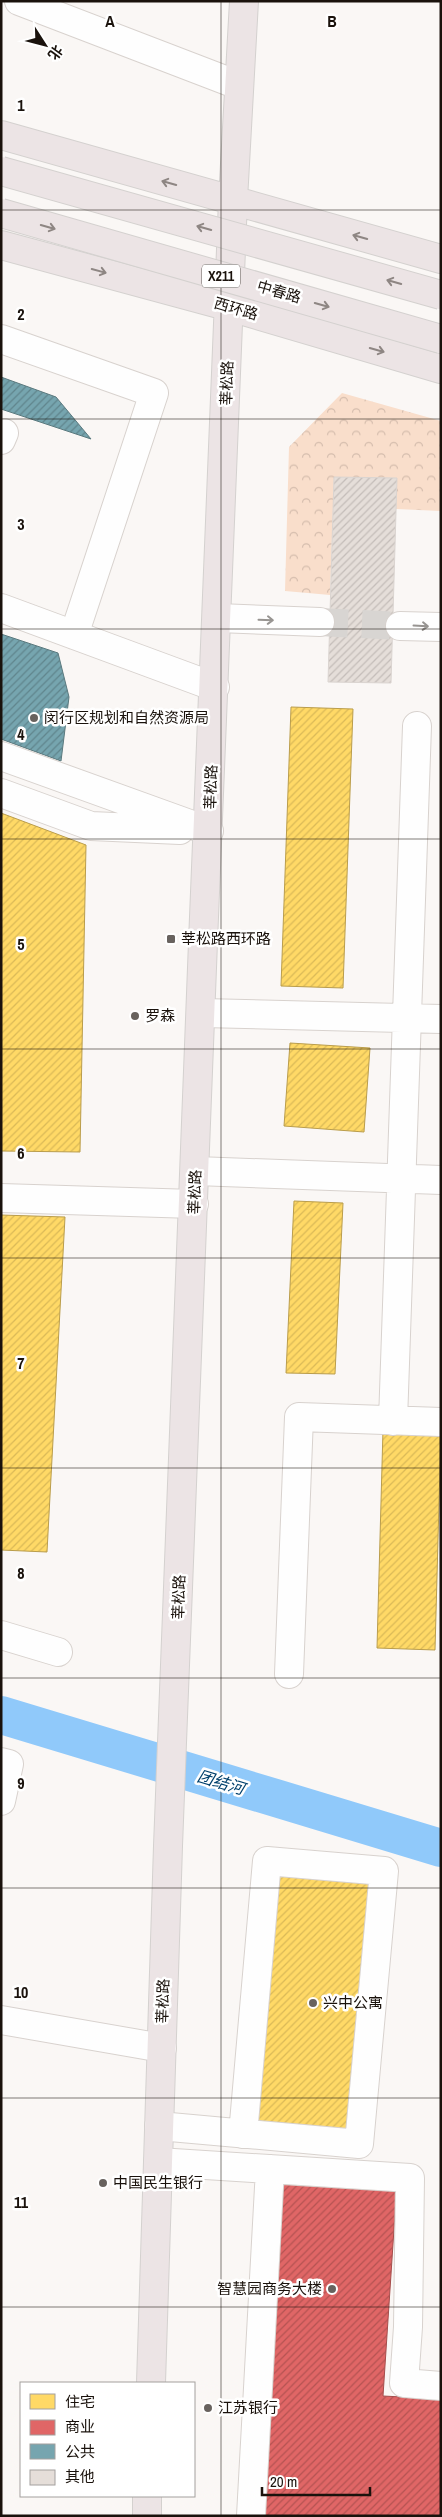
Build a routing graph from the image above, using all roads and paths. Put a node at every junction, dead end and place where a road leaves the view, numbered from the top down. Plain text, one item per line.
1 (19, 1) edge
2 (244, 1) edge
3 (238, 85) junction
4 (1, 135) edge
5 (1, 170) edge
6 (232, 200) junction
7 (1, 213) edge
8 (1, 245) edge
9 (441, 259) edge
10 (441, 296) edge
11 (230, 307) junction
12 (1, 339) edge
13 (441, 339) edge
14 (441, 369) edge
15 (1, 608) edge
16 (218, 618) junction
17 (320, 622) tunnel mouth
18 (400, 626) tunnel mouth
19 (441, 627) edge
20 (74, 635) junction
21 (215, 687) junction
22 (417, 726) dead end
23 (1, 756) edge
24 (1, 793) edge
25 (209, 831) junction
26 (202, 1013) junction
27 (407, 1018) junction
28 (441, 1019) edge
29 (196, 1171) junction
30 (401, 1178) junction
31 (441, 1180) edge
32 (1, 1198) edge
33 (194, 1204) junction
34 (393, 1421) junction
35 (441, 1422) edge
36 (1, 1635) edge
37 (58, 1652) dead end
38 (289, 1674) dead end
39 (1, 1762) edge
40 (1, 1801) edge
41 (1, 2020) edge
42 (162, 2048) junction
43 (159, 2126) junction
44 (242, 2134) junction
45 (158, 2162) junction
46 (270, 2169) junction
47 (151, 2382) edge
48 (441, 2386) edge
49 (148, 2497) edge
50 (147, 2516) edge
51 (251, 2516) edge

1 - 3 street
2 - 3 main road, 莘松路
3 - 6 main road, 莘松路
6 -> 4 main road
10 -> 5 main road, bridge
9 -> 6 main road
6 - 11 main road, 莘松路
7 -> 13 main road, 中春路 / X211, bridge
8 -> 11 main road, 西环路
11 -> 14 main road, 西环路
11 - 16 main road, 莘松路
12 - 20 street
15 - 20 street
16 -> 17 street
16 - 21 main road, 莘松路
18 -> 19 street
20 - 21 street
21 - 25 main road, 莘松路
22 - 27 street
23 - 25 street
24 - 25 street
25 - 26 main road, 莘松路
26 - 27 street
26 - 29 main road, 莘松路
27 - 28 street
27 - 30 street
29 - 30 street
29 - 33 main road, 莘松路
30 - 31 street
30 - 34 street
32 - 33 street
33 - 42 main road, 莘松路
34 - 35 street
34 - 38 street
36 - 37 street
39 - 40 street
41 - 42 street
42 - 43 main road, 莘松路
43 - 44 street
43 - 45 main road, 莘松路
44 - 44 street
45 - 46 street
45 - 47 main road, 莘松路
46 - 48 street
46 - 51 street
49 - 50 main road

